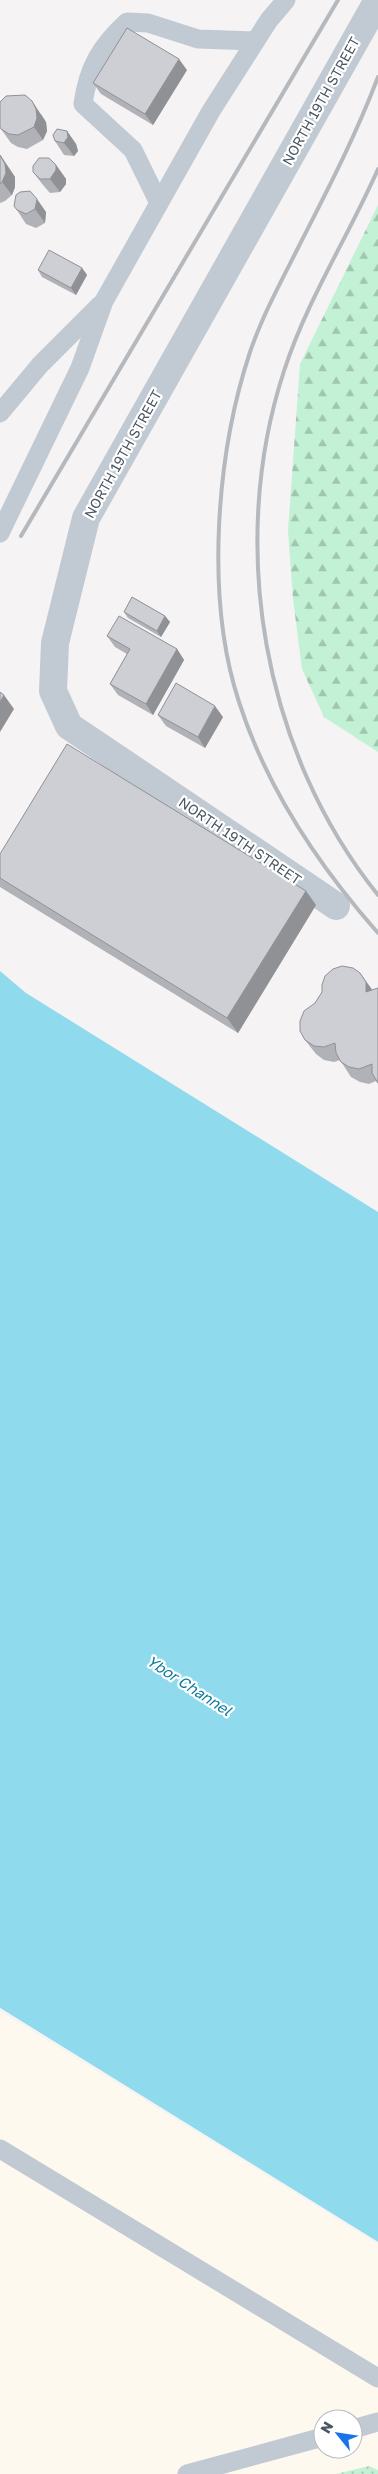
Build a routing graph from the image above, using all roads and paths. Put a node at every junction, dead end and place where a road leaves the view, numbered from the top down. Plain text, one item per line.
1 (286, 0) edge
2 (378, 0) edge
3 (255, 41) junction
4 (159, 203) junction
5 (104, 301) junction
6 (0, 412) edge
7 (0, 533) edge
8 (336, 906) dead end
9 (0, 2149) edge
10 (378, 2378) edge
11 (378, 2422) edge
12 (363, 2426) edge
13 (313, 2440) edge
14 (188, 2474) edge

1 - 3 lane
2 - 8 street, NORTH 19TH STREET
3 - 4 lane
3 - 4 lane
4 - 5 lane
5 - 6 lane
5 - 7 lane
9 - 10 lane
11 - 12 lane
13 - 14 lane

